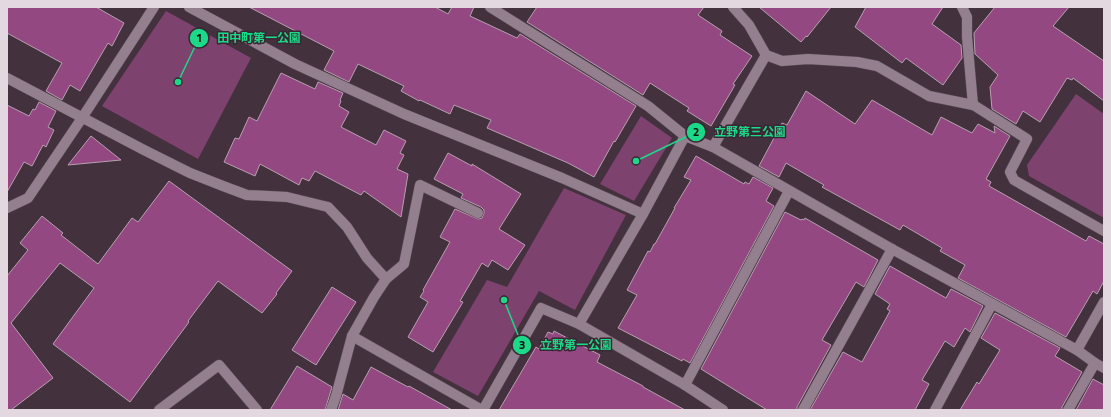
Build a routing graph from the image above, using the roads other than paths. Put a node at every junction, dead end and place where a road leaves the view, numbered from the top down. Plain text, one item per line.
1 (154, 7) edge
2 (189, 7) edge
3 (490, 7) edge
4 (733, 7) edge
5 (962, 7) edge
6 (766, 55) junction
7 (7, 78) edge
8 (973, 105) junction
9 (82, 118) junction
10 (685, 136) junction
11 (713, 147) junction
12 (789, 191) junction
13 (7, 208) edge
14 (478, 213) dead end
15 (643, 214) junction
16 (1104, 231) edge
17 (892, 249) junction
18 (386, 279) junction
19 (1104, 302) edge
20 (992, 304) junction
21 (579, 324) junction
22 (352, 336) junction
23 (1077, 350) junction
24 (1100, 365) edge
25 (685, 384) junction
26 (159, 410) edge
27 (257, 410) edge
28 (331, 410) edge
29 (482, 410) edge
30 (723, 410) edge
31 (803, 410) edge
32 (935, 410) edge
33 (1068, 410) edge

1 - 9 street
2 - 15 street
3 - 10 street
4 - 6 street
5 - 8 street
6 - 8 street
6 - 11 street
7 - 9 street
8 - 16 street
9 - 13 street
9 - 18 street
10 - 11 street
10 - 15 street
11 - 12 street
12 - 17 street
12 - 25 street
14 - 18 street
15 - 21 street
17 - 20 street
17 - 31 street
18 - 22 street
19 - 23 street
20 - 23 street
20 - 32 street
21 - 25 street
21 - 29 street
22 - 28 street
22 - 29 street
23 - 24 street
24 - 33 street
25 - 30 street
26 - 27 street

